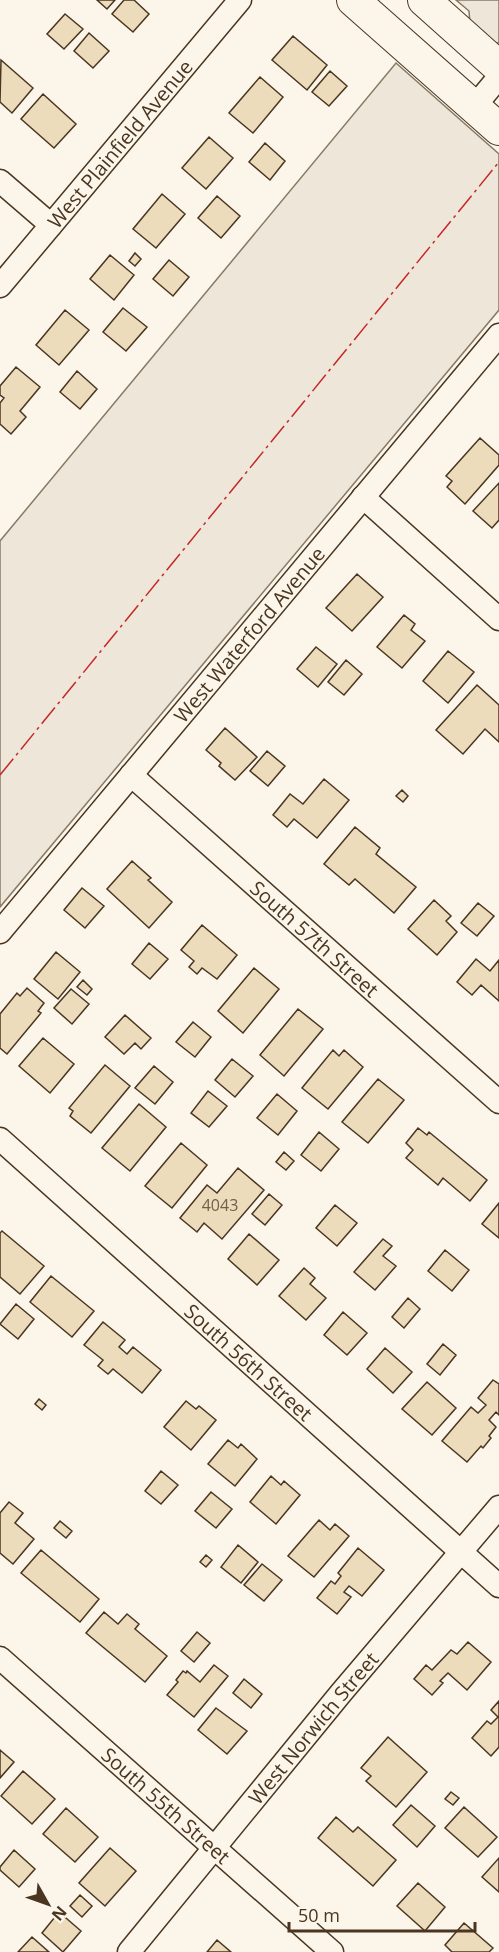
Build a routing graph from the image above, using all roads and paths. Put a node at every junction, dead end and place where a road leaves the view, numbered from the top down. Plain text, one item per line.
1 (240, 0) edge
2 (353, 0) edge
3 (424, 0) edge
4 (499, 67) edge
5 (499, 77) edge
6 (474, 107) junction
7 (499, 129) edge
8 (0, 181) edge
9 (51, 225) junction
10 (0, 286) edge
11 (499, 335) edge
12 (363, 497) junction
13 (499, 619) edge
14 (130, 775) junction
15 (0, 932) edge
16 (499, 1102) edge
17 (0, 1139) edge
18 (499, 1507) edge
19 (461, 1553) junction
20 (499, 1586) edge
21 (0, 1658) edge
22 (214, 1849) junction
23 (129, 1952) edge
24 (332, 1952) edge

1 - 9 street, West Plainfield Avenue
2 - 6 main road
3 - 4 main road
5 - 6 street
6 - 7 main road
8 - 9 street
9 - 10 street, West Plainfield Avenue
11 - 12 street, West Waterford Avenue
12 - 13 street
12 - 14 street, West Waterford Avenue
14 - 15 street, West Waterford Avenue
14 - 16 street, South 57th Street
17 - 19 street, South 56th Street
18 - 19 street, West Norwich Street
19 - 20 street, South 56th Street
19 - 22 street, West Norwich Street
21 - 22 street, South 55th Street
22 - 23 street, West Norwich Street
22 - 24 street, South 55th Street

